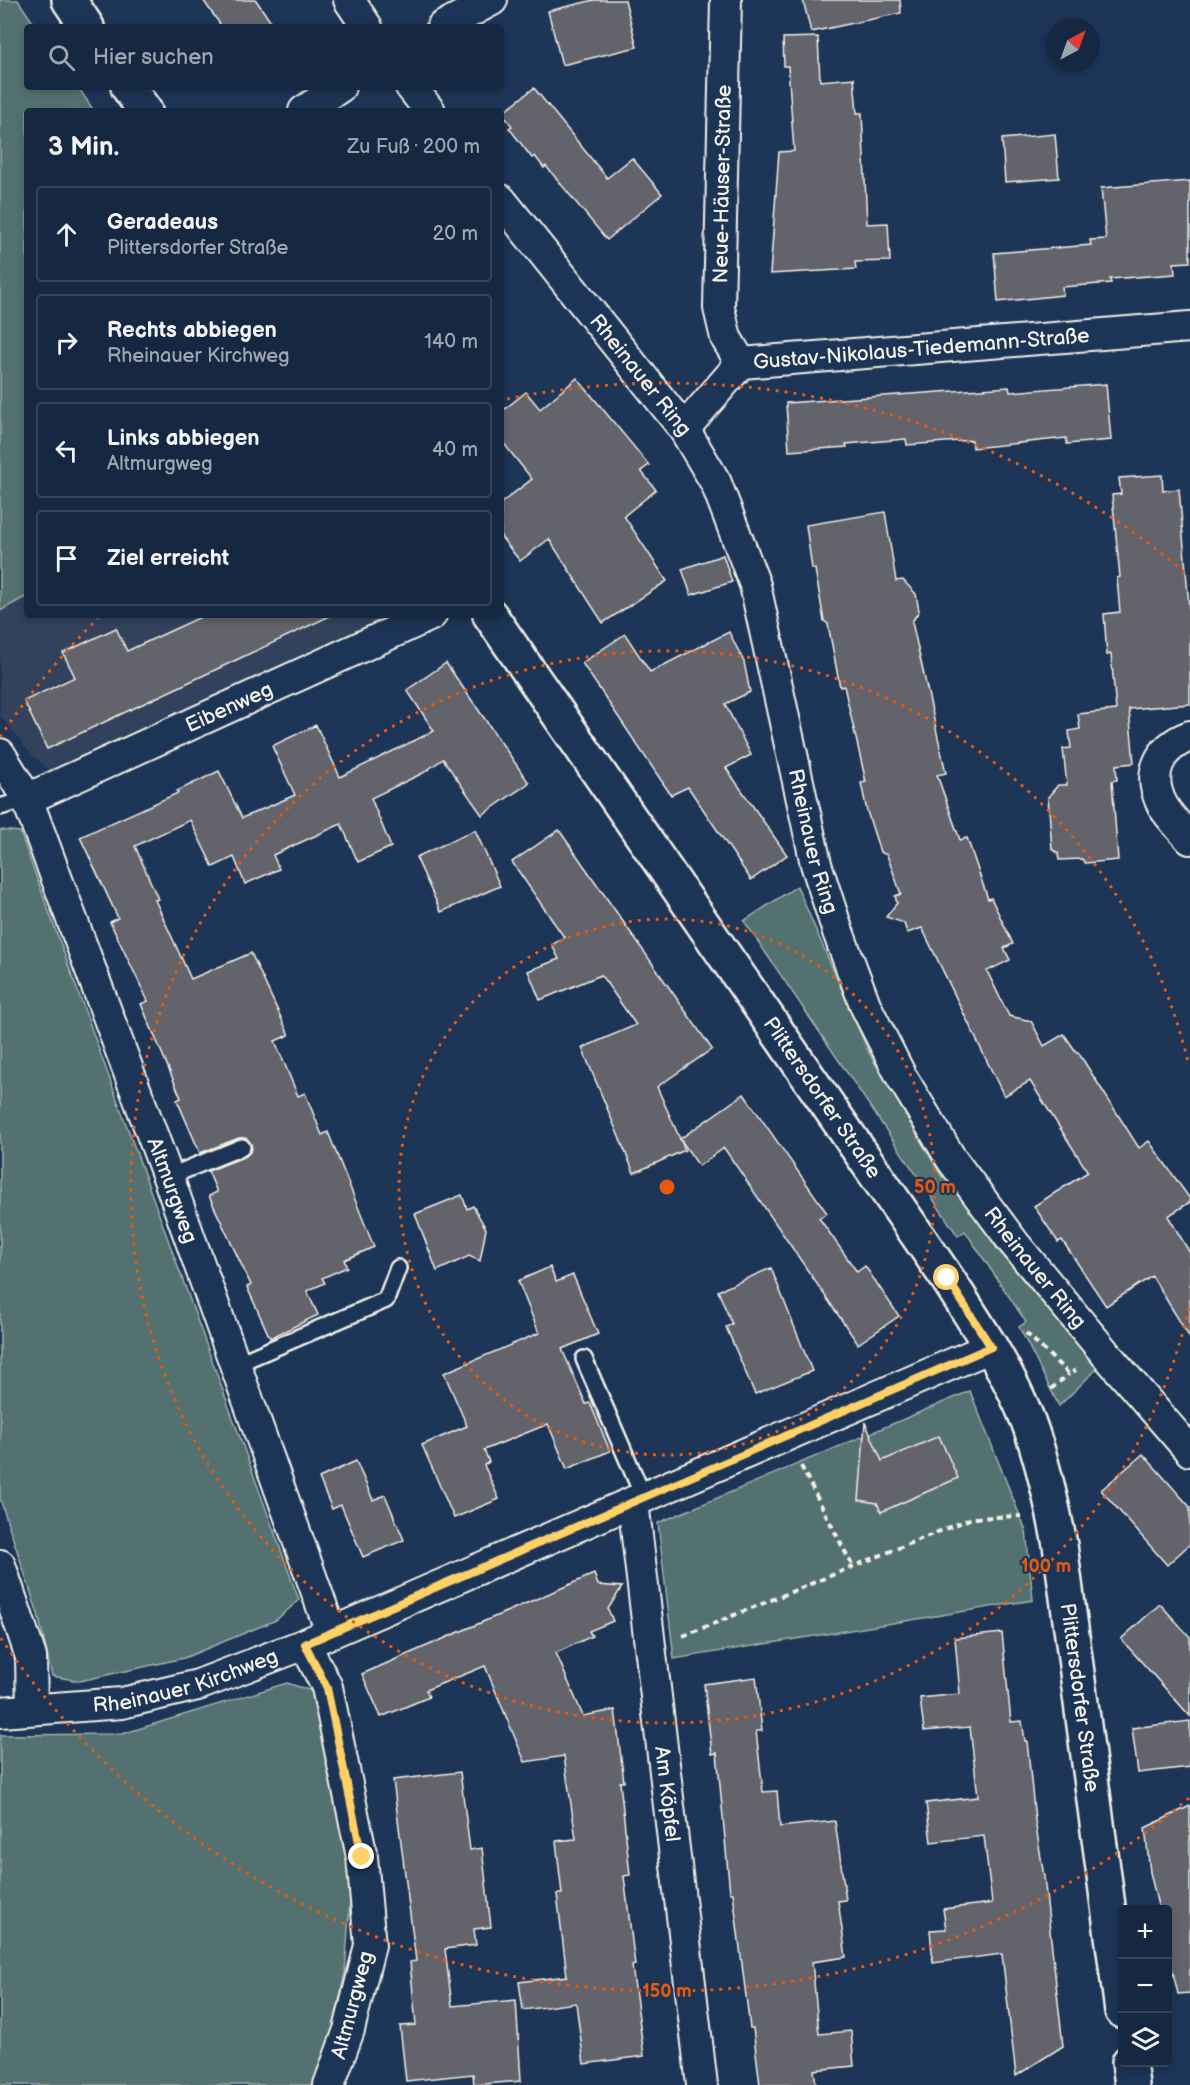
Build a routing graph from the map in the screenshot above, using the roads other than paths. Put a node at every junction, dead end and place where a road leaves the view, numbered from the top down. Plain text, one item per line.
1 (69, 0) edge
2 (349, 0) edge
3 (492, 0) edge
4 (726, 0) edge
5 (85, 24) edge
6 (365, 24) edge
7 (448, 24) edge
8 (130, 90) edge
9 (336, 90) edge
10 (413, 90) edge
11 (143, 108) edge
12 (308, 108) edge
13 (428, 108) edge
14 (504, 204) edge
15 (1190, 327) edge
16 (741, 363) junction
17 (684, 429) junction
18 (424, 618) edge
19 (492, 618) edge
20 (1190, 736) edge
21 (0, 754) edge
22 (13, 803) edge
23 (1190, 839) edge
24 (242, 1147) dead end
25 (168, 1177) junction
26 (398, 1268) dead end
27 (991, 1347) junction
28 (584, 1359) dead end
29 (234, 1365) junction
30 (1189, 1448) edge
31 (638, 1500) junction
32 (0, 1565) edge
33 (318, 1638) junction
34 (32, 1709) junction
35 (0, 1712) edge
36 (1118, 1981) edge
37 (1130, 2067) edge
38 (329, 2085) edge
39 (702, 2085) edge
40 (1132, 2085) edge

1 - 5 street
2 - 6 street
3 - 7 street
4 - 16 street, Neue-Häuser-Straße
8 - 11 street
9 - 12 street
10 - 13 street
14 - 17 street, Rheinauer Ring
15 - 16 street, Gustav-Nikolaus-Tiedemann-Straße
16 - 17 street, Gustav-Nikolaus-Tiedemann-Straße
17 - 30 street, Rheinauer Ring
18 - 22 street, Eibenweg
19 - 27 street, Plittersdorfer Straße
20 - 23 street
21 - 22 street, Altmurgweg
22 - 25 street, Altmurgweg
24 - 25 lane
25 - 29 street, Altmurgweg
26 - 29 lane
27 - 31 street, Rheinauer Kirchweg
27 - 36 street, Plittersdorfer Straße
28 - 31 lane
29 - 33 street, Altmurgweg
31 - 33 street, Rheinauer Kirchweg
31 - 39 street, Am Köpfel
32 - 34 street
33 - 34 street, Rheinauer Kirchweg
33 - 38 street, Altmurgweg
34 - 35 street, Rheinauer Kirchweg
37 - 40 street

